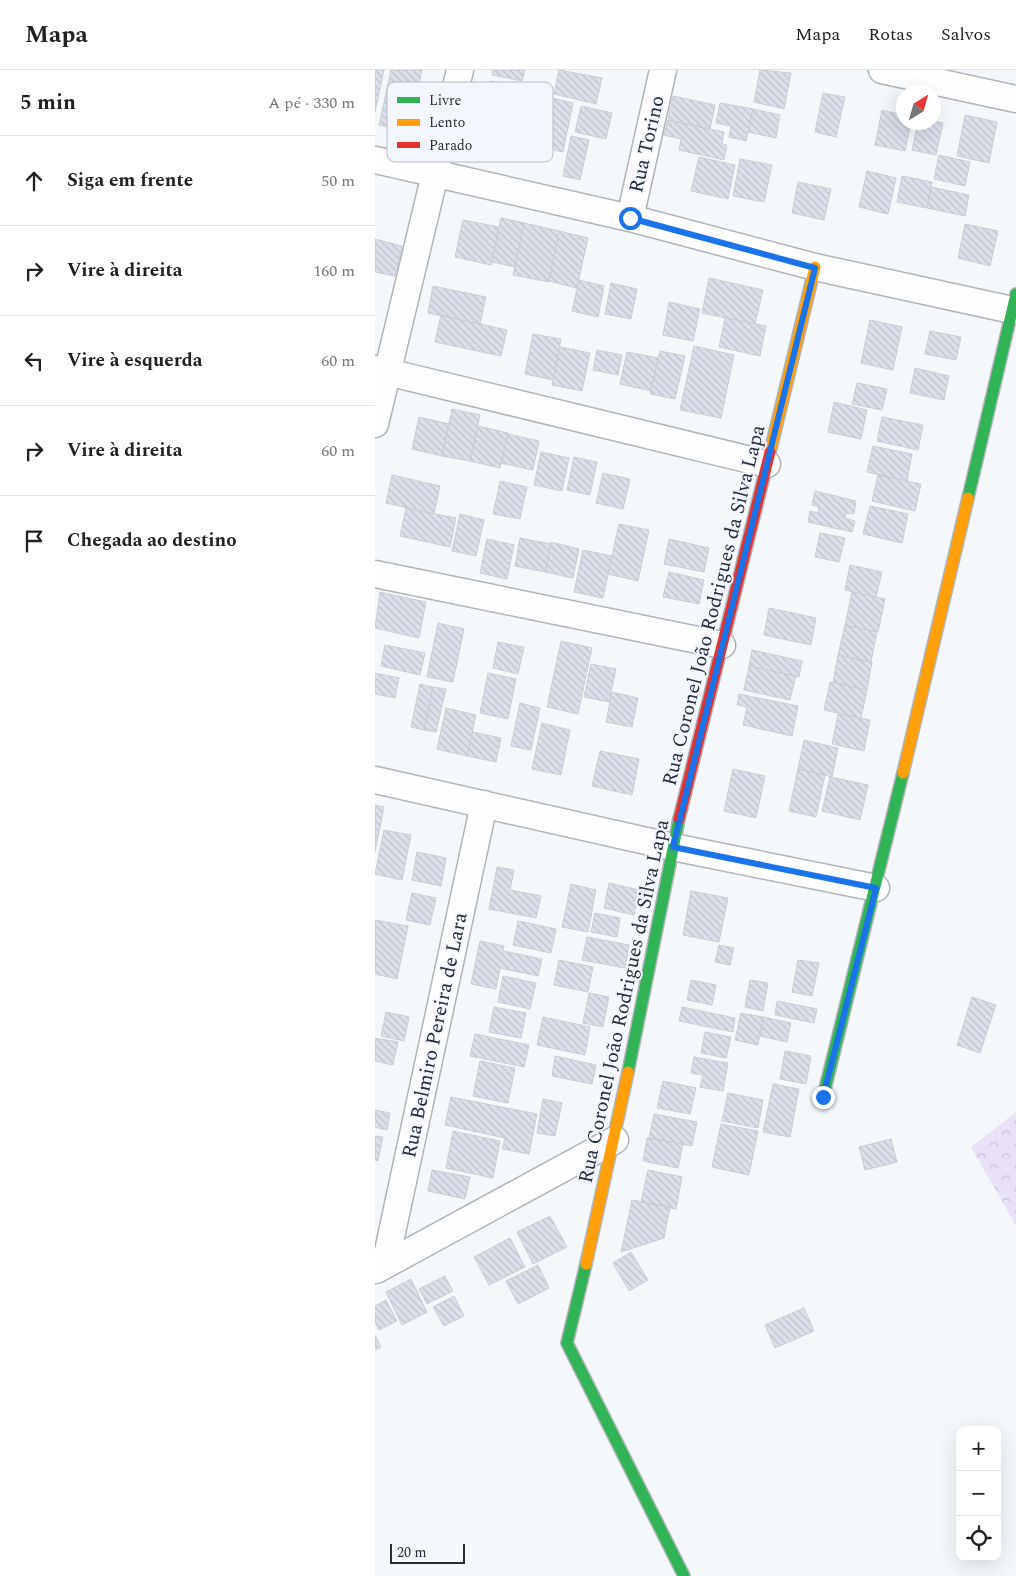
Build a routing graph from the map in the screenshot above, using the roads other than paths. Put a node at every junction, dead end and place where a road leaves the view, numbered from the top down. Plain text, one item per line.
1 (663, 70) edge
2 (883, 70) edge
3 (1016, 99) edge
4 (375, 160) edge
5 (437, 162) edge
6 (434, 174) junction
7 (630, 218) junction
8 (815, 268) junction
9 (1014, 302) edge
10 (381, 370) edge
11 (375, 424) edge
12 (767, 464) junction
13 (375, 574) edge
14 (722, 645) junction
15 (375, 780) edge
16 (484, 804) junction
17 (673, 847) junction
18 (876, 888) junction
19 (823, 1097) dead end
20 (615, 1140) junction
21 (380, 1268) edge
22 (684, 1576) edge

1 - 7 street, Rua Torino
2 - 3 street
4 - 6 street
5 - 6 street
6 - 7 street
6 - 10 street
7 - 8 street
8 - 9 street
8 - 12 street, Rua Coronel João Rodrigues da Silva Lapa
9 - 18 street
10 - 11 street
10 - 12 street
12 - 14 street, Rua Coronel João Rodrigues da Silva Lapa
13 - 14 street
14 - 17 street, Rua Coronel João Rodrigues da Silva Lapa
15 - 16 street
16 - 17 street
16 - 21 street, Rua Belmiro Pereira de Lara
17 - 18 street
17 - 20 street, Rua Coronel João Rodrigues da Silva Lapa
18 - 19 street
20 - 21 street
20 - 22 street, Rua Coronel João Rodrigues da Silva Lapa

